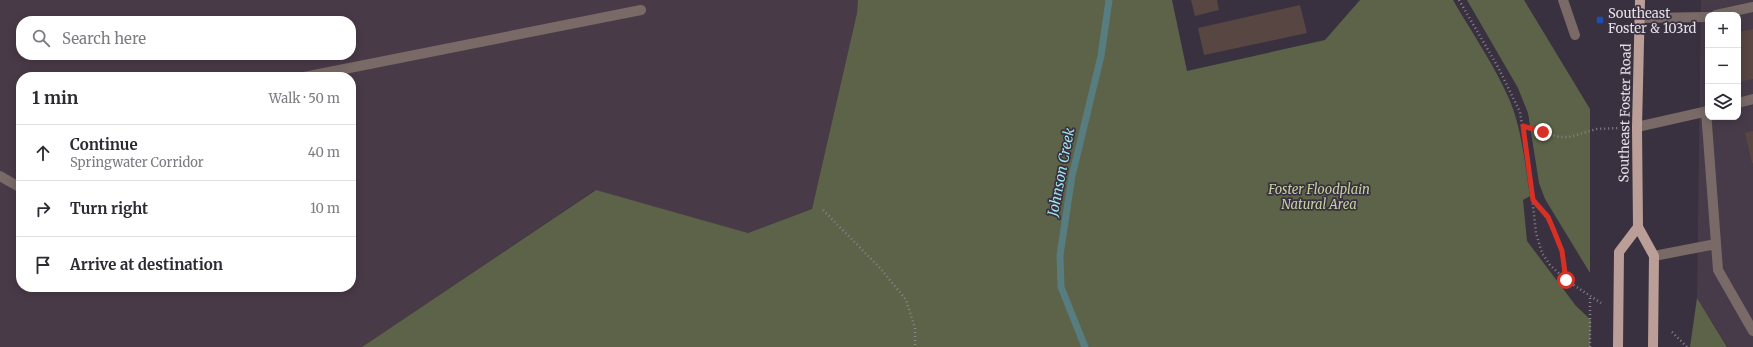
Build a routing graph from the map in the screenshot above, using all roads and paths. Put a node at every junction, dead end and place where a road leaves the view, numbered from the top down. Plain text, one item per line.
1 (1459, 0) edge
2 (1563, 0) edge
3 (1640, 0) edge
4 (1753, 7) edge
5 (641, 10) dead end
6 (1730, 12) edge
7 (1705, 17) edge
8 (1640, 18) junction
9 (1574, 35) dead end
10 (329, 72) edge
11 (1753, 99) edge
12 (1741, 102) edge
13 (1705, 111) edge
14 (1708, 120) edge
15 (1523, 126) junction
16 (1637, 127) junction
17 (0, 176) edge
18 (16, 185) edge
19 (1533, 200) junction
20 (824, 210) dead end
21 (1638, 226) junction
22 (1716, 244) junction
23 (1654, 256) junction
24 (1566, 280) junction
25 (1590, 298) junction
26 (1598, 301) dead end
27 (1753, 331) edge
28 (915, 347) edge
29 (1590, 347) edge
30 (1618, 347) edge
31 (1653, 347) edge

1 - 15 path
2 - 9 street
3 - 8 main road, Southeast Foster Road
4 - 6 street
5 - 10 street
7 - 8 street
8 - 16 main road, Southeast Foster Road
11 - 12 street
13 - 16 street
14 - 22 street
15 - 16 path
15 - 19 path
16 - 21 main road, Southeast Foster Road
17 - 18 street
19 - 24 path
19 - 24 path
20 - 28 path
21 - 23 main road, Southeast Foster Road
21 - 30 main road
22 - 23 street
22 - 27 street
23 - 31 main road, Southeast Foster Road
24 - 25 path
25 - 26 path
25 - 29 path

